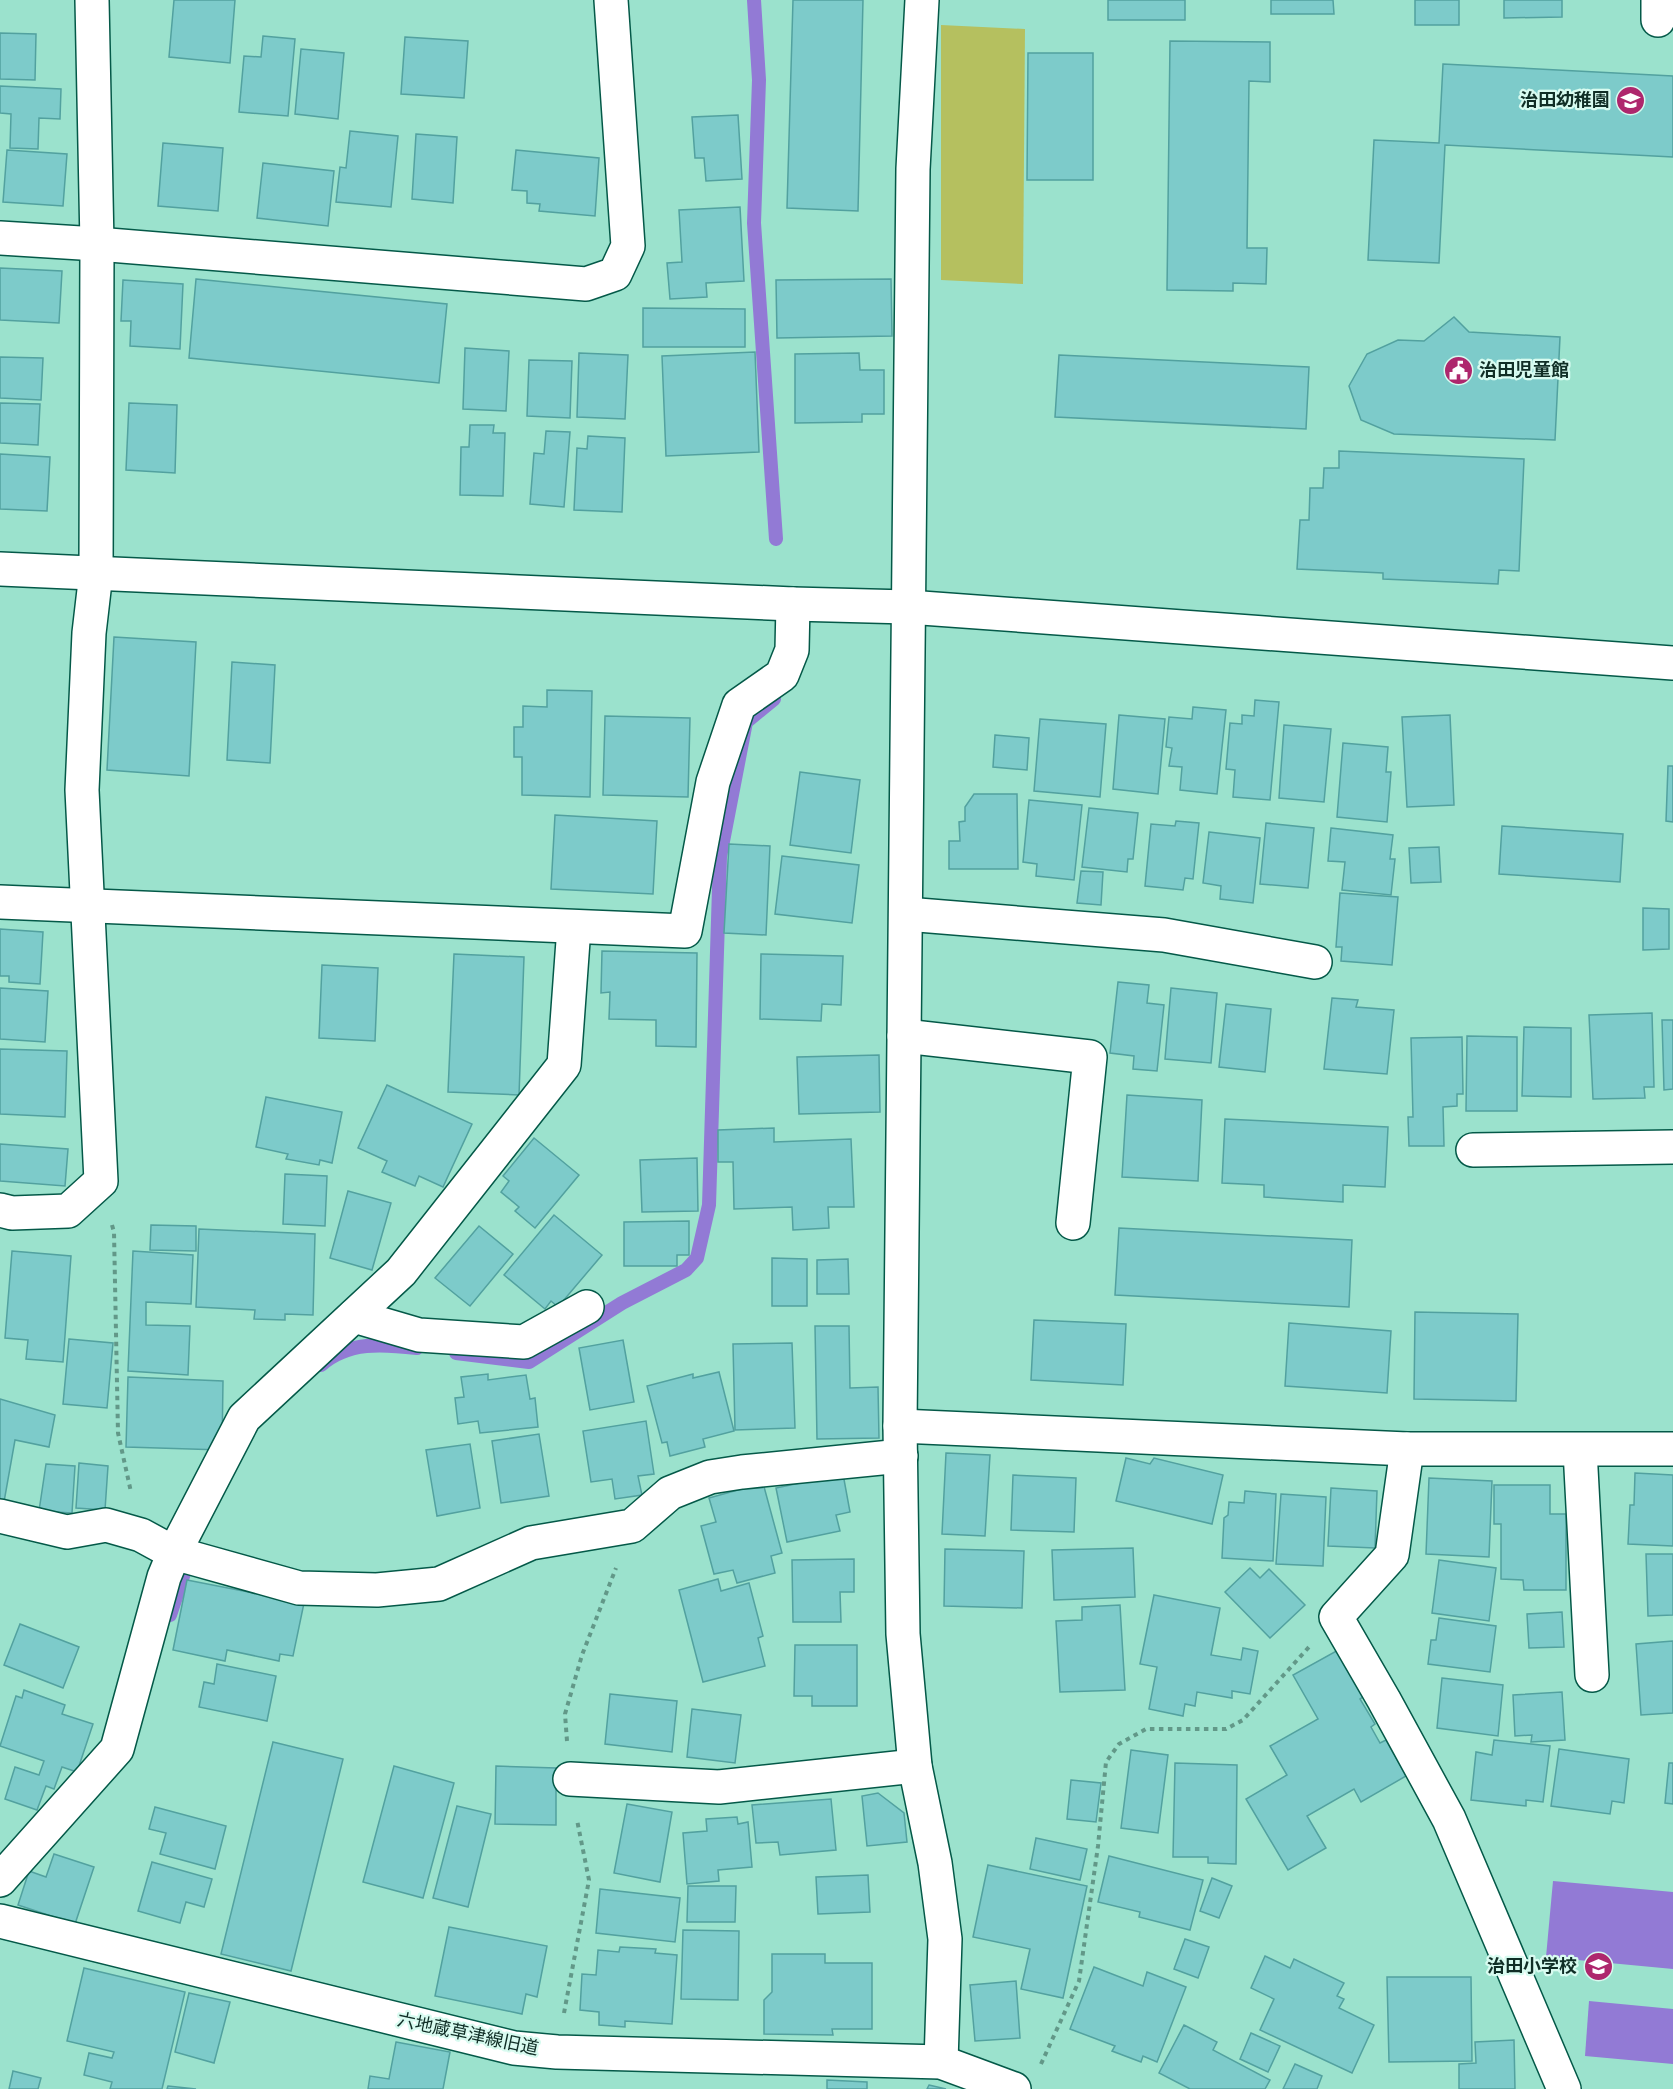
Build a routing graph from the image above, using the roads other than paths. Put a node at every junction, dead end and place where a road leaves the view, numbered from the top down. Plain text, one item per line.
1 (93, 0) edge
2 (922, 0) edge
3 (604, 1) edge
4 (0, 238) edge
5 (97, 244) junction
6 (0, 569) edge
7 (96, 573) junction
8 (793, 604) junction
9 (908, 607) junction
10 (1673, 663) edge
11 (0, 902) edge
12 (88, 906) junction
13 (906, 914) junction
14 (574, 927) junction
15 (1316, 962) dead end
16 (904, 1036) junction
17 (1673, 1147) edge
18 (1473, 1150) dead end
19 (0, 1210) edge
20 (1073, 1223) dead end
21 (587, 1307) dead end
22 (354, 1316) junction
23 (900, 1441) junction
24 (1407, 1449) junction
25 (1673, 1449) edge
26 (1580, 1450) junction
27 (0, 1516) edge
28 (174, 1553) junction
29 (1592, 1676) dead end
30 (915, 1766) junction
31 (570, 1779) dead end
32 (0, 1880) edge
33 (0, 1921) edge
34 (941, 2062) junction
35 (1014, 2089) edge
36 (1564, 2089) edge

1 - 5 street
2 - 9 street
3 - 5 street
4 - 5 street
5 - 7 street
6 - 7 street
7 - 8 street
7 - 12 street
8 - 9 street
8 - 14 street
9 - 10 street
9 - 13 street
11 - 12 street
12 - 14 street
12 - 19 street
13 - 15 street
13 - 16 street
14 - 22 street
16 - 20 street
16 - 23 street
17 - 18 street
21 - 22 street
22 - 28 street
23 - 24 street
23 - 28 street
23 - 30 street
24 - 26 street
24 - 36 street
25 - 26 street
26 - 29 street
27 - 28 street
28 - 32 street
30 - 31 street
30 - 34 street
33 - 34 street, 六地蔵草津線旧道
34 - 35 street, 六地蔵草津線旧道

